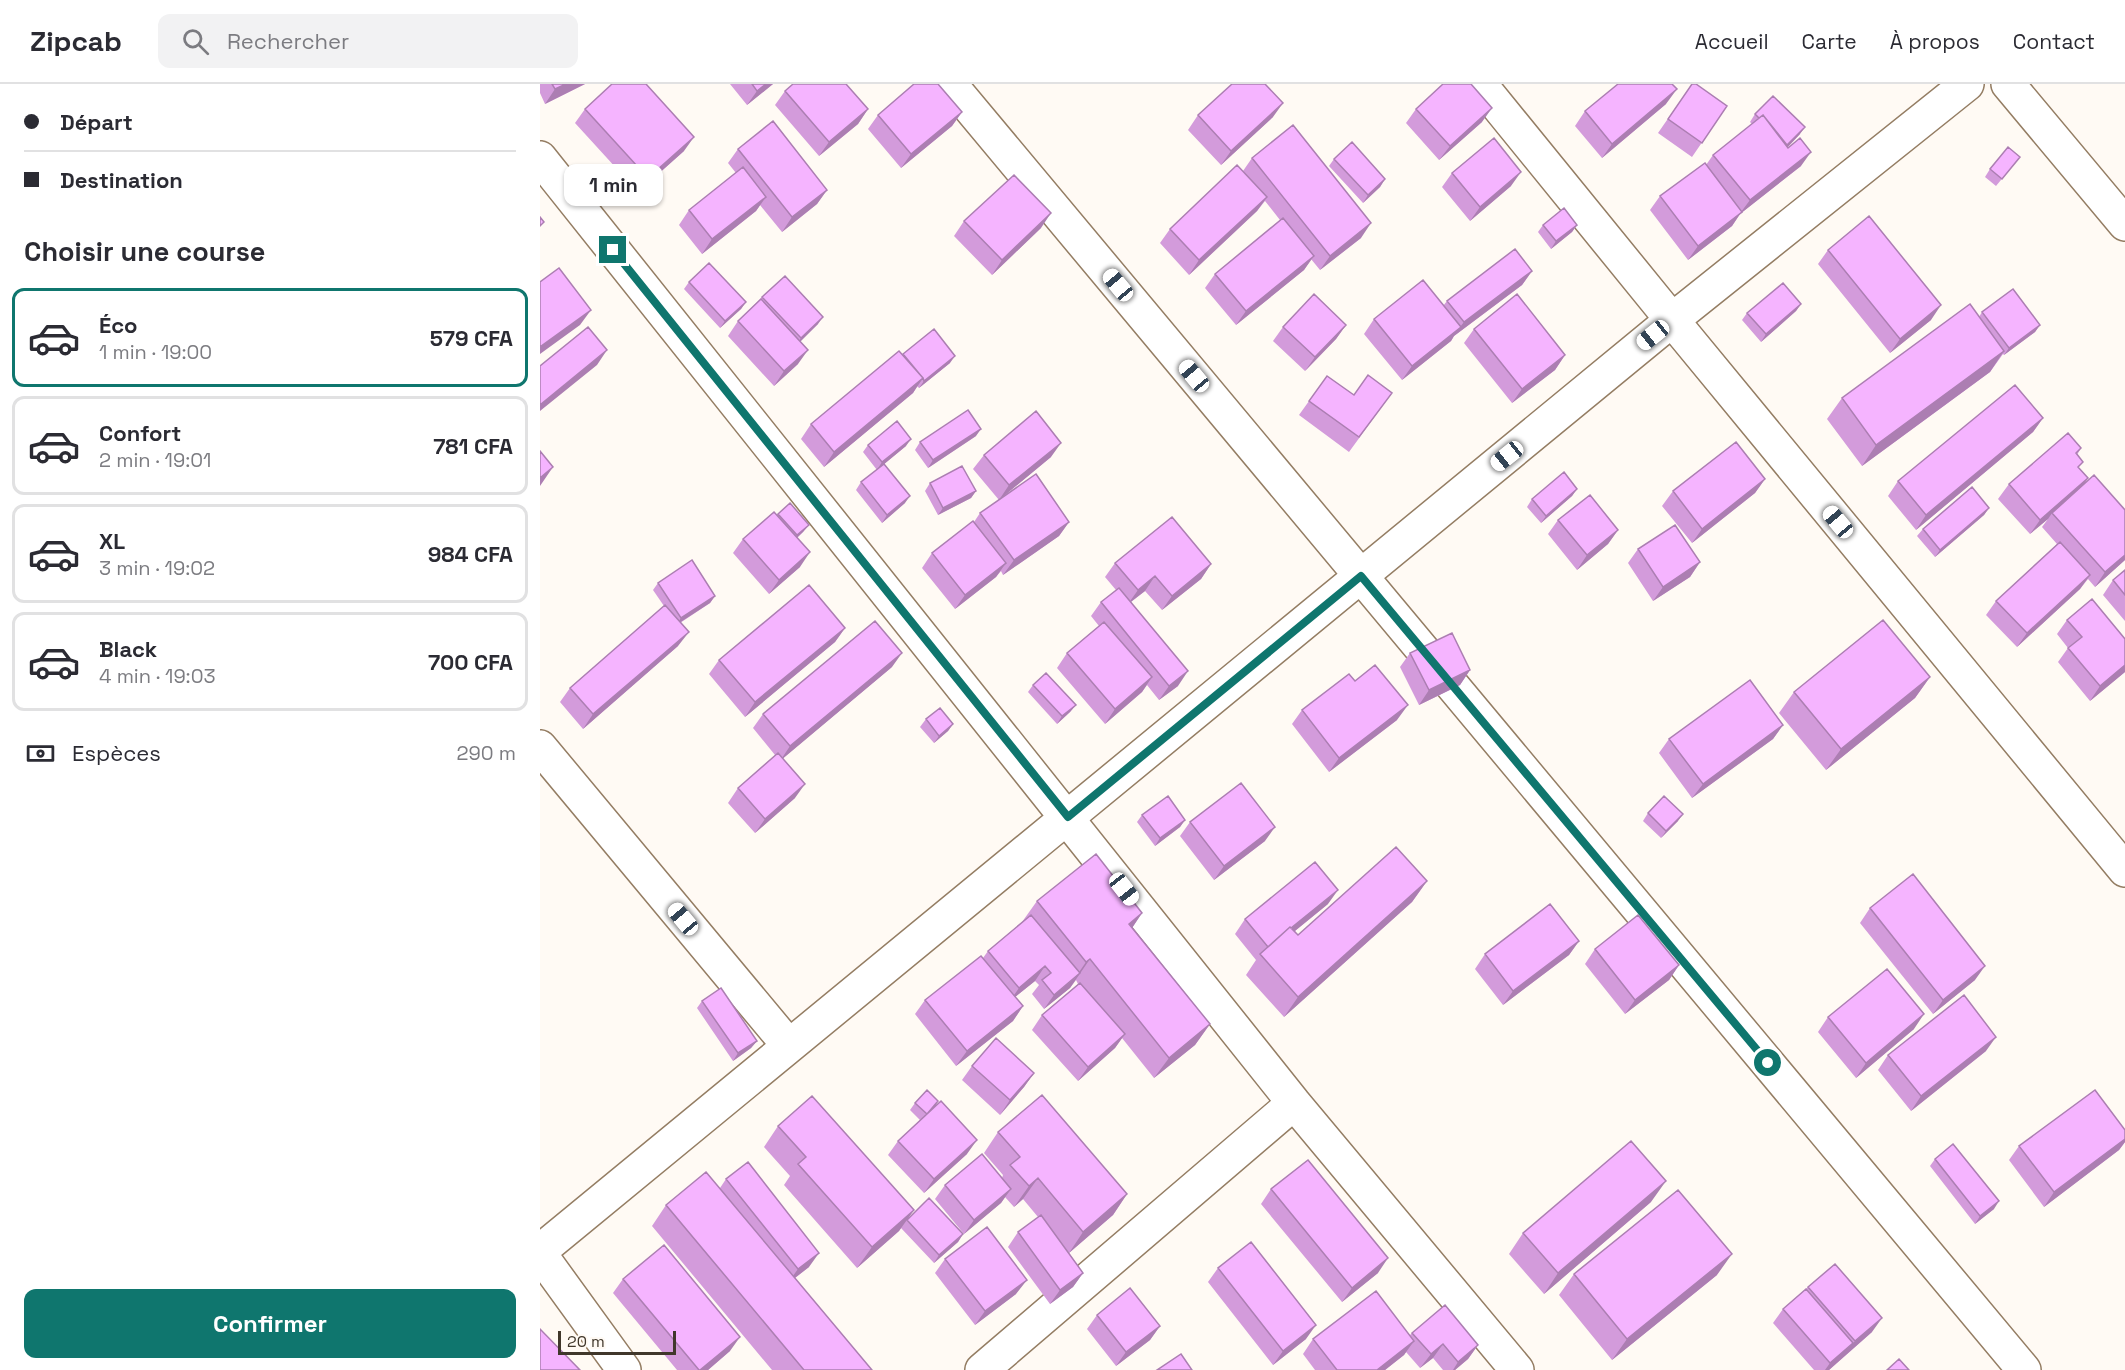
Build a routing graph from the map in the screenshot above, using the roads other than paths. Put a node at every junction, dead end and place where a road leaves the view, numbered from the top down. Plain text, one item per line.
1 (950, 84) edge
2 (1480, 84) edge
3 (1967, 84) edge
4 (2008, 84) edge
5 (540, 158) edge
6 (2125, 224) edge
7 (1672, 320) junction
8 (1361, 576) junction
9 (542, 754) edge
10 (1068, 817) junction
11 (2125, 870) edge
12 (789, 1046) junction
13 (1294, 1103) junction
14 (540, 1253) edge
15 (624, 1370) edge
16 (982, 1370) edge
17 (1517, 1370) edge
18 (2024, 1370) edge

1 - 8 street
2 - 7 street
3 - 7 street
4 - 6 street
5 - 10 street
7 - 8 street
7 - 11 street
8 - 10 street
8 - 18 street
9 - 12 street
10 - 12 street
10 - 13 street
12 - 14 street
13 - 16 street
13 - 17 street
14 - 15 street

